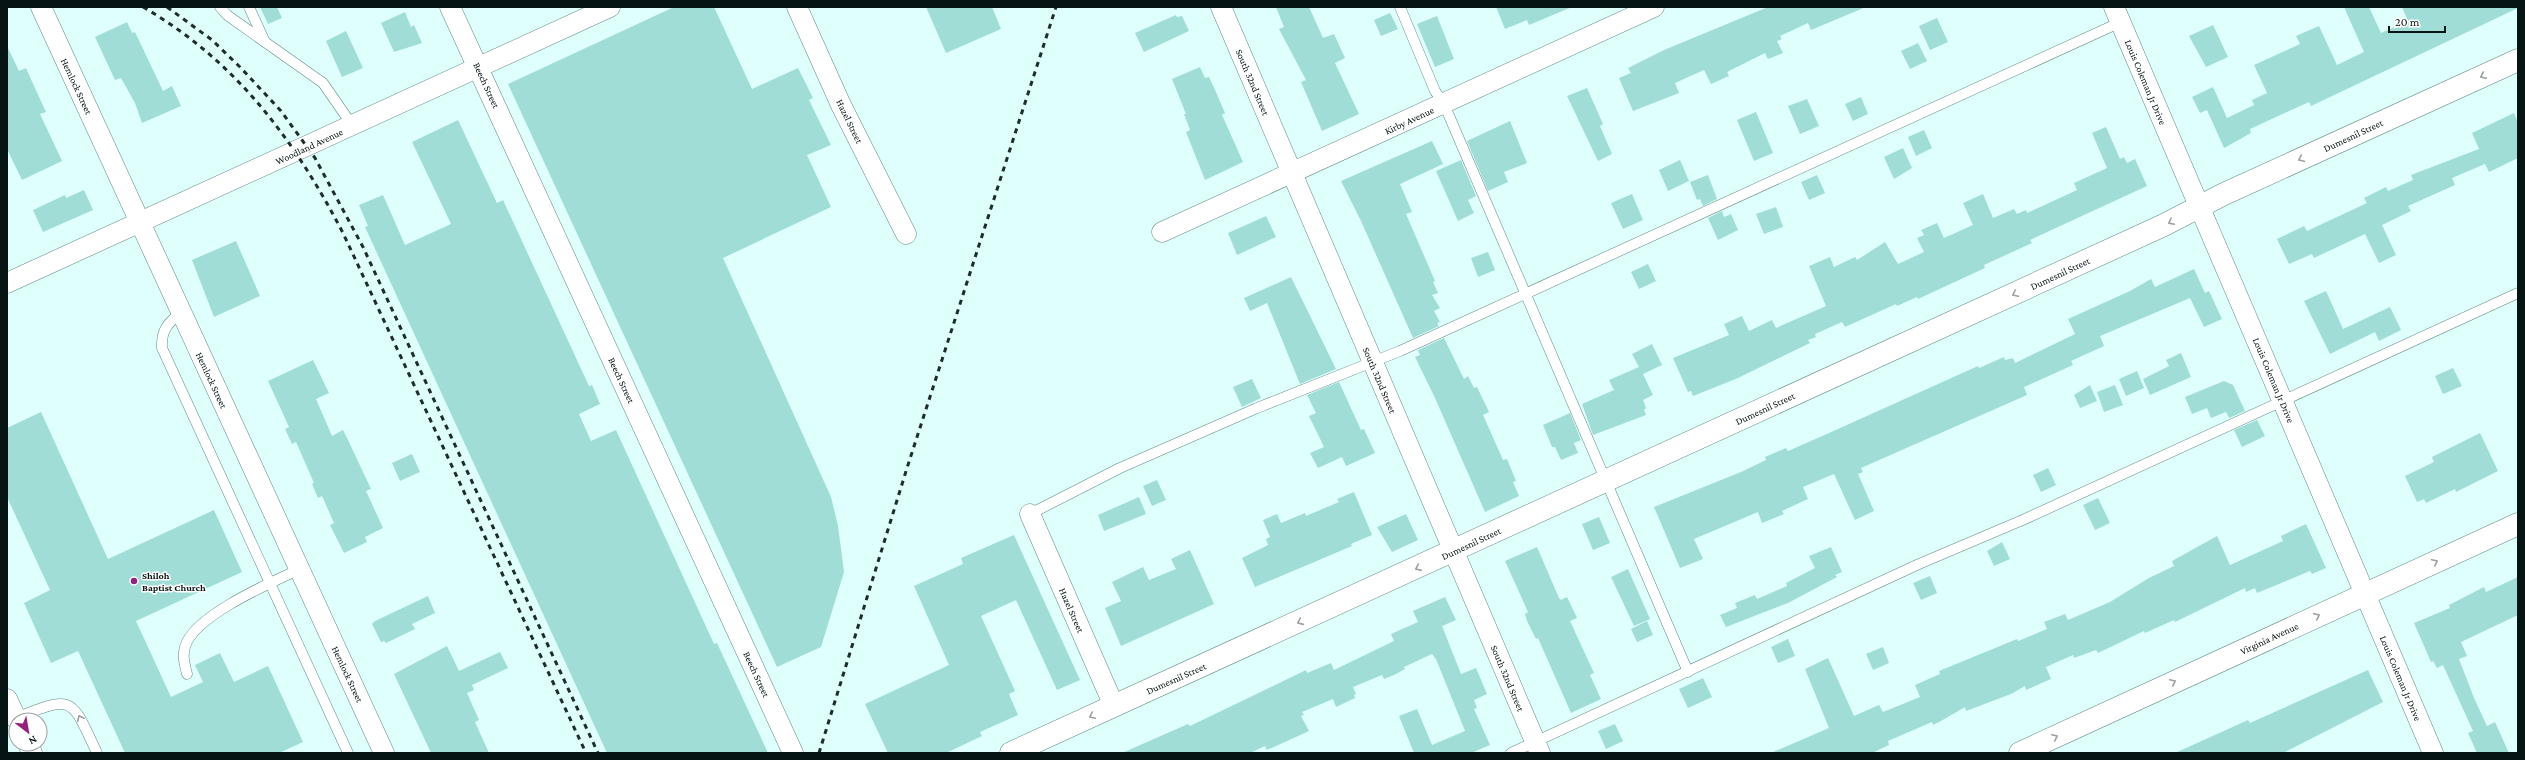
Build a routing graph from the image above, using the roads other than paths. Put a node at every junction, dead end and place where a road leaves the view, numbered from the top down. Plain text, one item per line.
1 (41, 7) edge
2 (220, 7) edge
3 (249, 7) edge
4 (450, 7) edge
5 (610, 7) edge
6 (797, 7) edge
7 (1220, 7) edge
8 (1400, 7) edge
9 (1654, 7) edge
10 (2118, 15) edge
11 (265, 42) junction
12 (2518, 60) edge
13 (478, 67) junction
14 (1444, 104) junction
15 (352, 125) junction
16 (1292, 174) junction
17 (2200, 207) junction
18 (140, 222) junction
19 (1162, 232) dead end
20 (906, 234) dead end
21 (7, 283) edge
22 (2518, 293) edge
23 (1525, 294) junction
24 (181, 312) junction
25 (1372, 361) junction
26 (2283, 401) junction
27 (1604, 482) junction
28 (1030, 514) joint
29 (2518, 524) edge
30 (1453, 551) junction
31 (300, 569) junction
32 (270, 583) junction
33 (2365, 594) junction
34 (1688, 672) junction
35 (187, 674) dead end
36 (1114, 706) junction
37 (16, 712) edge
38 (1537, 747) edge
39 (97, 753) edge
40 (348, 753) edge
41 (384, 753) edge
42 (793, 753) edge
43 (1011, 753) edge
44 (1511, 753) edge
45 (2020, 753) edge
46 (2433, 753) edge

1 - 18 street, Hemlock Street
2 - 11 lane
3 - 11 lane
4 - 13 street, Beech Street
5 - 13 street, Woodland Avenue
6 - 20 street, Hazel Street
7 - 16 street, South 32nd Street
8 - 14 lane
9 - 14 street, Kirby Avenue
10 - 17 street, Louis Coleman Jr Drive
10 - 23 lane
11 - 15 lane
12 -> 17 main road, Dumesnil Street
13 - 15 street, Woodland Avenue
13 - 42 street, Beech Street
14 - 16 street, Kirby Avenue
14 - 23 lane
15 - 18 street, Woodland Avenue
16 - 19 street, Kirby Avenue
16 - 25 street, South 32nd Street
17 - 26 street, Louis Coleman Jr Drive
17 -> 27 main road, Dumesnil Street
18 - 21 street, Woodland Avenue
18 - 24 street, Hemlock Street
22 - 26 lane
23 - 25 lane
23 - 27 lane
24 - 31 street, Hemlock Street
24 - 32 lane
25 - 28 lane
25 - 30 street, South 32nd Street
26 - 33 street, Louis Coleman Jr Drive
26 - 34 lane
27 - 30 main road, Dumesnil Street
27 - 34 lane
28 - 36 street, Hazel Street
33 -> 29 main road, Virginia Avenue
30 -> 36 main road, Dumesnil Street
30 - 38 street, South 32nd Street
31 - 32 lane
31 - 41 street, Hemlock Street
32 - 35 lane
32 - 40 lane
45 -> 33 main road, Virginia Avenue
33 - 46 street, Louis Coleman Jr Drive
34 - 38 lane
36 -> 43 main road, Dumesnil Street
39 -> 37 lane
38 - 44 lane

